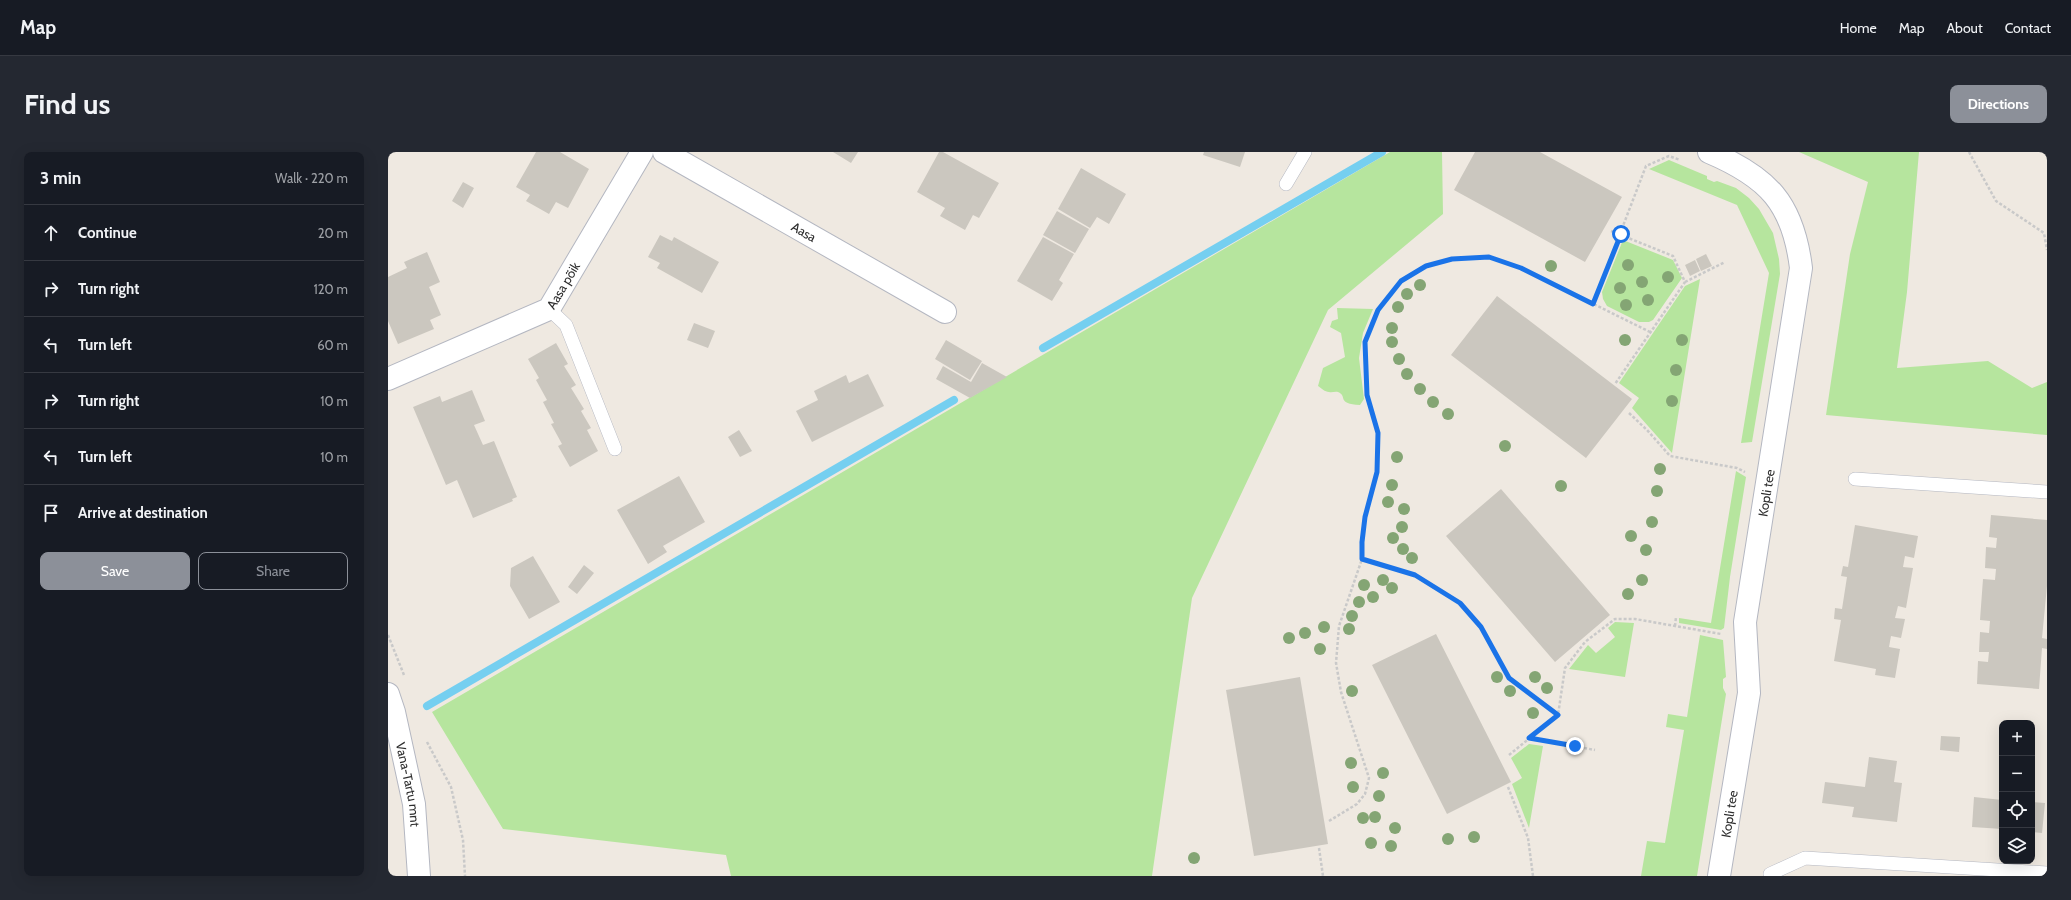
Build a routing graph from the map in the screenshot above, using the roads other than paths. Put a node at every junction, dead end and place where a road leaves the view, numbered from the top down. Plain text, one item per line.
1 (642, 152) edge
2 (664, 152) edge
3 (1304, 152) edge
4 (1709, 152) edge
5 (1286, 184) dead end
6 (549, 309) junction
7 (945, 312) dead end
8 (388, 379) edge
9 (615, 449) dead end
10 (1855, 479) dead end
11 (2047, 492) edge
12 (388, 694) edge
13 (2047, 873) edge
14 (1770, 874) dead end
15 (419, 876) edge
16 (1719, 876) edge

1 - 6 street, Aasa põik
2 - 7 street, Aasa
3 - 5 lane
4 - 16 street, Kopli tee
6 - 8 street, Aasa põik
6 - 9 lane
10 - 11 lane
12 - 15 street, Vana-Tartu mnt
13 - 14 lane

